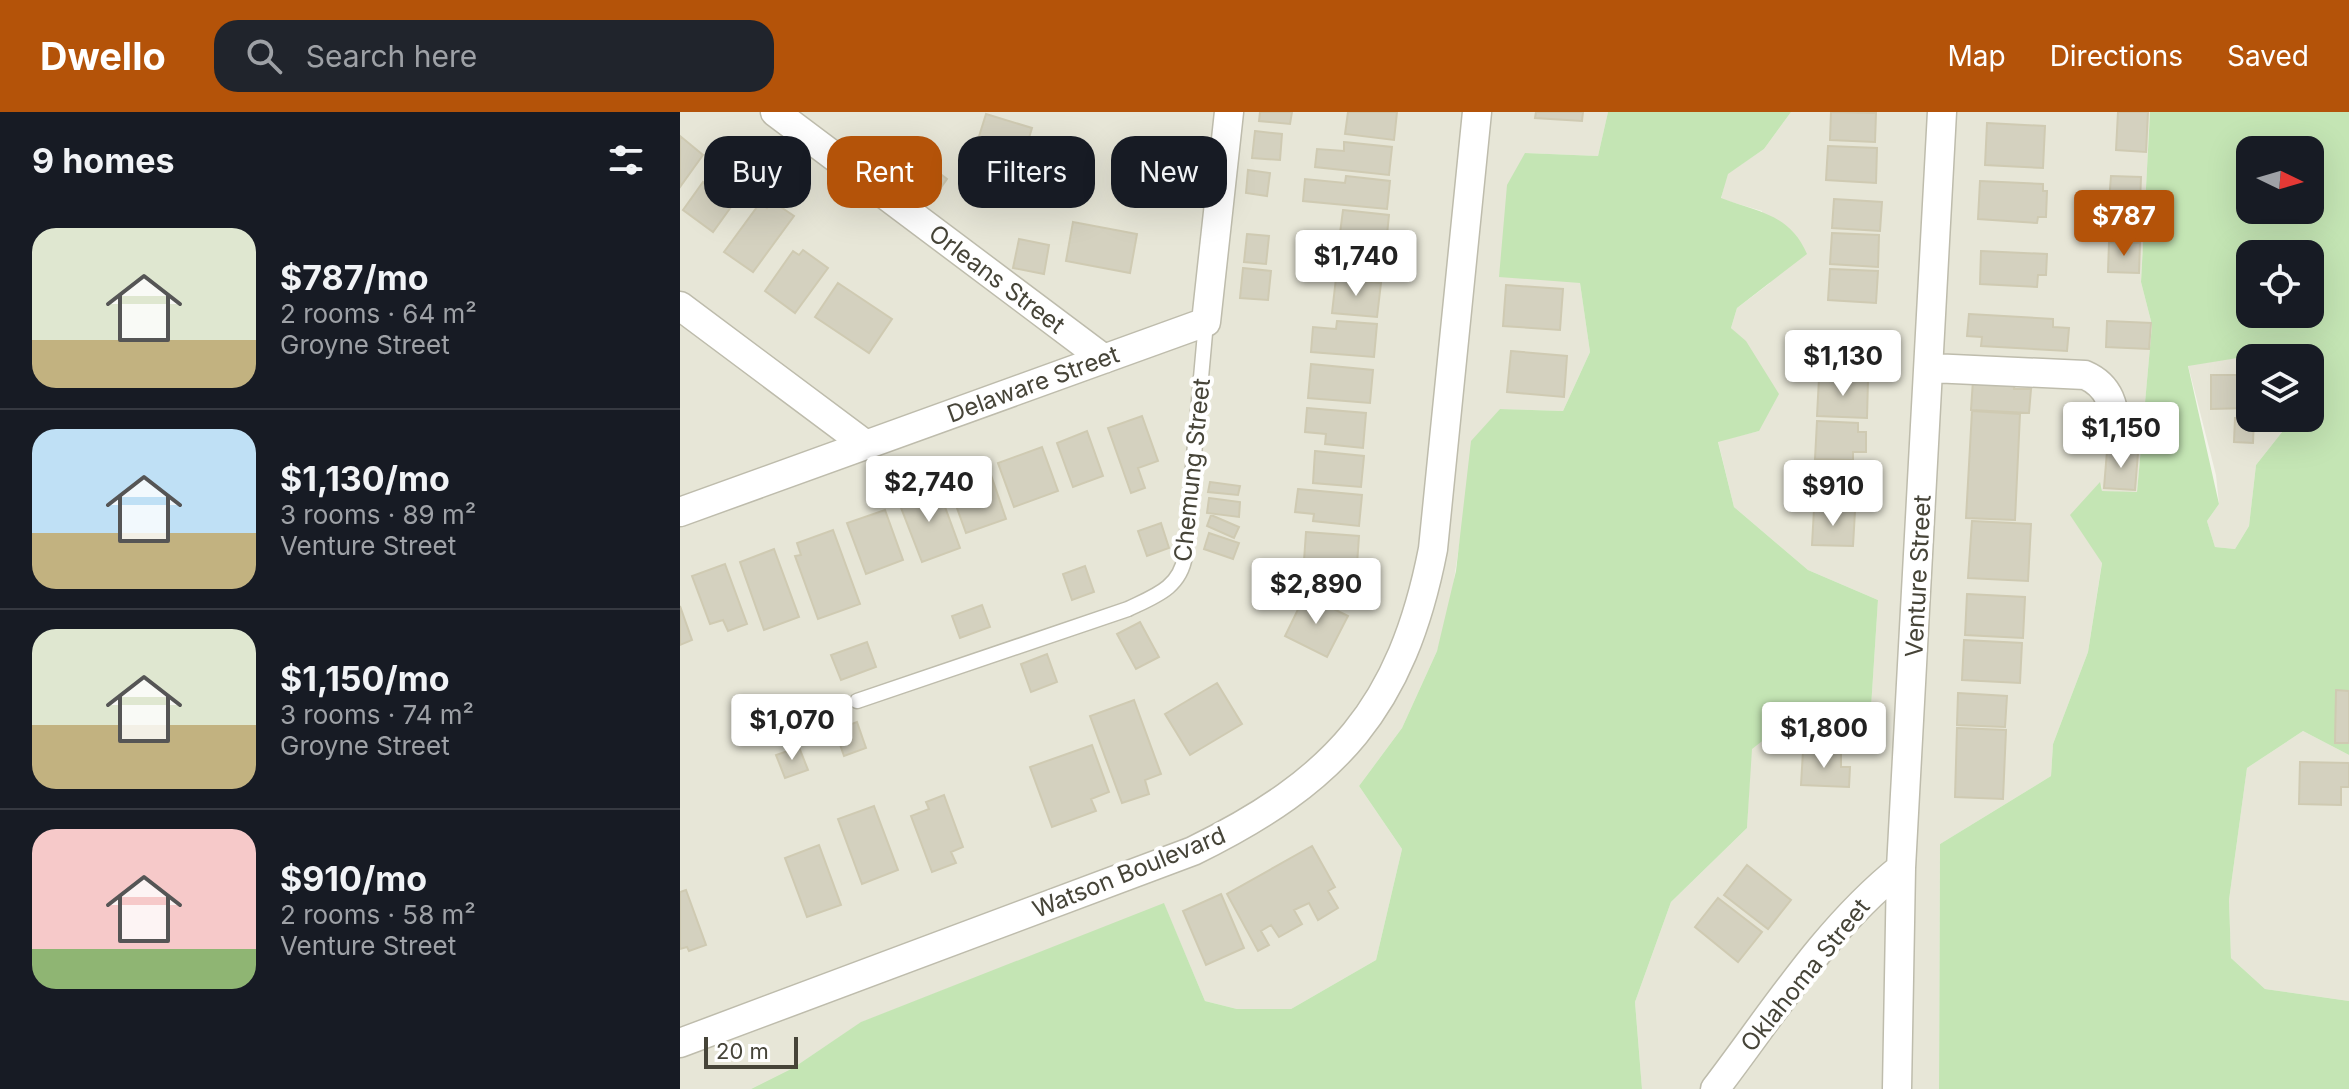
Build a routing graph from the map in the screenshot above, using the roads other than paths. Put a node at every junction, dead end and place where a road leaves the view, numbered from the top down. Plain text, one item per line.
1 (775, 112) edge
2 (1229, 112) edge
3 (1477, 112) edge
4 (1942, 112) edge
5 (680, 306) edge
6 (1206, 322) junction
7 (1104, 359) junction
8 (1931, 368) junction
9 (2118, 438) dead end
10 (866, 445) junction
11 (680, 512) edge
12 (857, 701) dead end
13 (1901, 868) junction
14 (680, 1043) edge
15 (1715, 1089) edge
16 (1897, 1089) edge

1 - 7 street, Orleans Street
2 - 6 street, Chemung Street
3 - 14 street, Watson Boulevard
4 - 8 street, Venture Street
5 - 10 street
6 - 7 street, Delaware Street
6 - 12 lane, Chemung Street
7 - 10 street, Delaware Street
8 - 9 street
8 - 13 street, Venture Street
10 - 11 street, Delaware Street
13 - 15 street, Oklahoma Street
13 - 16 street, Venture Street

